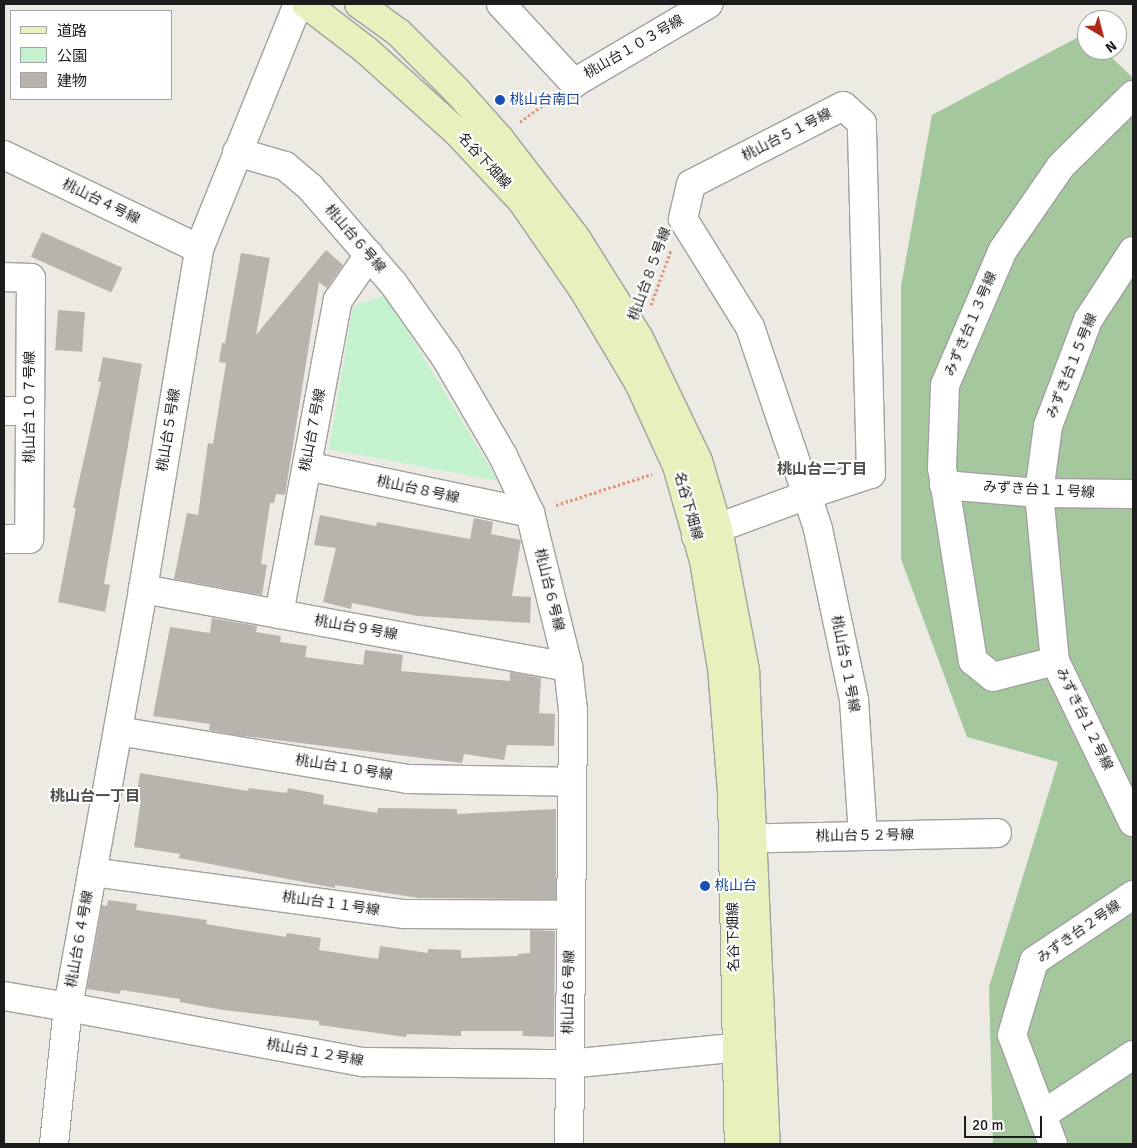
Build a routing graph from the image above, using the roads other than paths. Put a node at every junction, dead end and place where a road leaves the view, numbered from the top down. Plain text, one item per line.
1 (298, 4) edge
2 (306, 4) edge
3 (359, 4) edge
4 (501, 4) edge
5 (708, 4) edge
6 (1133, 95) edge
7 (236, 152) junction
8 (4, 156) edge
9 (199, 249) junction
10 (1133, 251) edge
11 (369, 255) junction
12 (4, 278) edge
13 (17, 411) edge
14 (307, 466) junction
15 (944, 485) junction
16 (1039, 493) junction
17 (1133, 494) edge
18 (806, 495) junction
19 (530, 513) junction
20 (707, 533) junction
21 (4, 539) edge
22 (143, 589) junction
23 (279, 614) junction
24 (1056, 662) junction
25 (568, 667) junction
26 (118, 731) junction
27 (572, 782) junction
28 (1133, 822) edge
29 (997, 833) dead end
30 (863, 836) junction
31 (742, 839) junction
32 (92, 872) junction
33 (1133, 894) edge
34 (570, 915) junction
35 (4, 996) edge
36 (68, 1007) junction
37 (749, 1046) junction
38 (1133, 1055) edge
39 (568, 1064) junction
40 (1042, 1115) junction
41 (54, 1144) edge
42 (569, 1144) edge
43 (739, 1144) edge
44 (766, 1144) edge
45 (1053, 1144) edge

1 - 7 street, 桃山台５号線
2 - 20 street, 名谷下畑線
3 - 20 street, 名谷下畑線
4 - 5 street, 桃山台１０３号線
6 - 15 street, みずき台１３号線
7 - 9 street, 桃山台５号線
7 - 11 street, 桃山台６号線
8 - 9 street, 桃山台４号線
9 - 22 street, 桃山台５号線
10 - 16 street, みずき台１５号線
11 - 14 street, 桃山台７号線
11 - 19 street, 桃山台６号線
12 - 13 street, 桃山台１０７号線
13 - 21 street, 桃山台１０７号線
14 - 19 street, 桃山台８号線
14 - 23 street, 桃山台７号線
15 - 16 street, みずき台１１号線
15 - 24 street, みずき台１３号線
16 - 17 street, みずき台１１号線
16 - 24 street, みずき台１２号線
18 - 18 street, 桃山台５１号線
18 - 20 street, 桃山台５１号線
18 - 30 street, 桃山台５１号線
19 - 25 street, 桃山台６号線
20 - 31 street, 名谷下畑線
22 - 23 street, 桃山台９号線
22 - 26 street, 桃山台５号線
23 - 25 street, 桃山台９号線
24 - 28 street, みずき台１２号線
25 - 27 street, 桃山台６号線
26 - 27 street, 桃山台１０号線
26 - 32 street, 桃山台５号線
27 - 34 street, 桃山台６号線
29 - 30 street, 桃山台５２号線
30 - 31 street, 桃山台５２号線
31 - 37 street, 名谷下畑線
32 - 34 street, 桃山台１１号線
32 - 36 street, 桃山台６４号線
33 - 40 street, みずき台２号線
34 - 39 street, 桃山台６号線
35 - 36 street, 桃山台１２号線
36 - 39 street, 桃山台１２号線
36 - 41 street
37 - 39 street, 桃山台１２号線
37 - 43 street, 名谷下畑線
37 - 44 street, 名谷下畑線
38 - 40 street
39 - 42 street, 桃山台６号線
40 - 45 street, みずき台２号線

